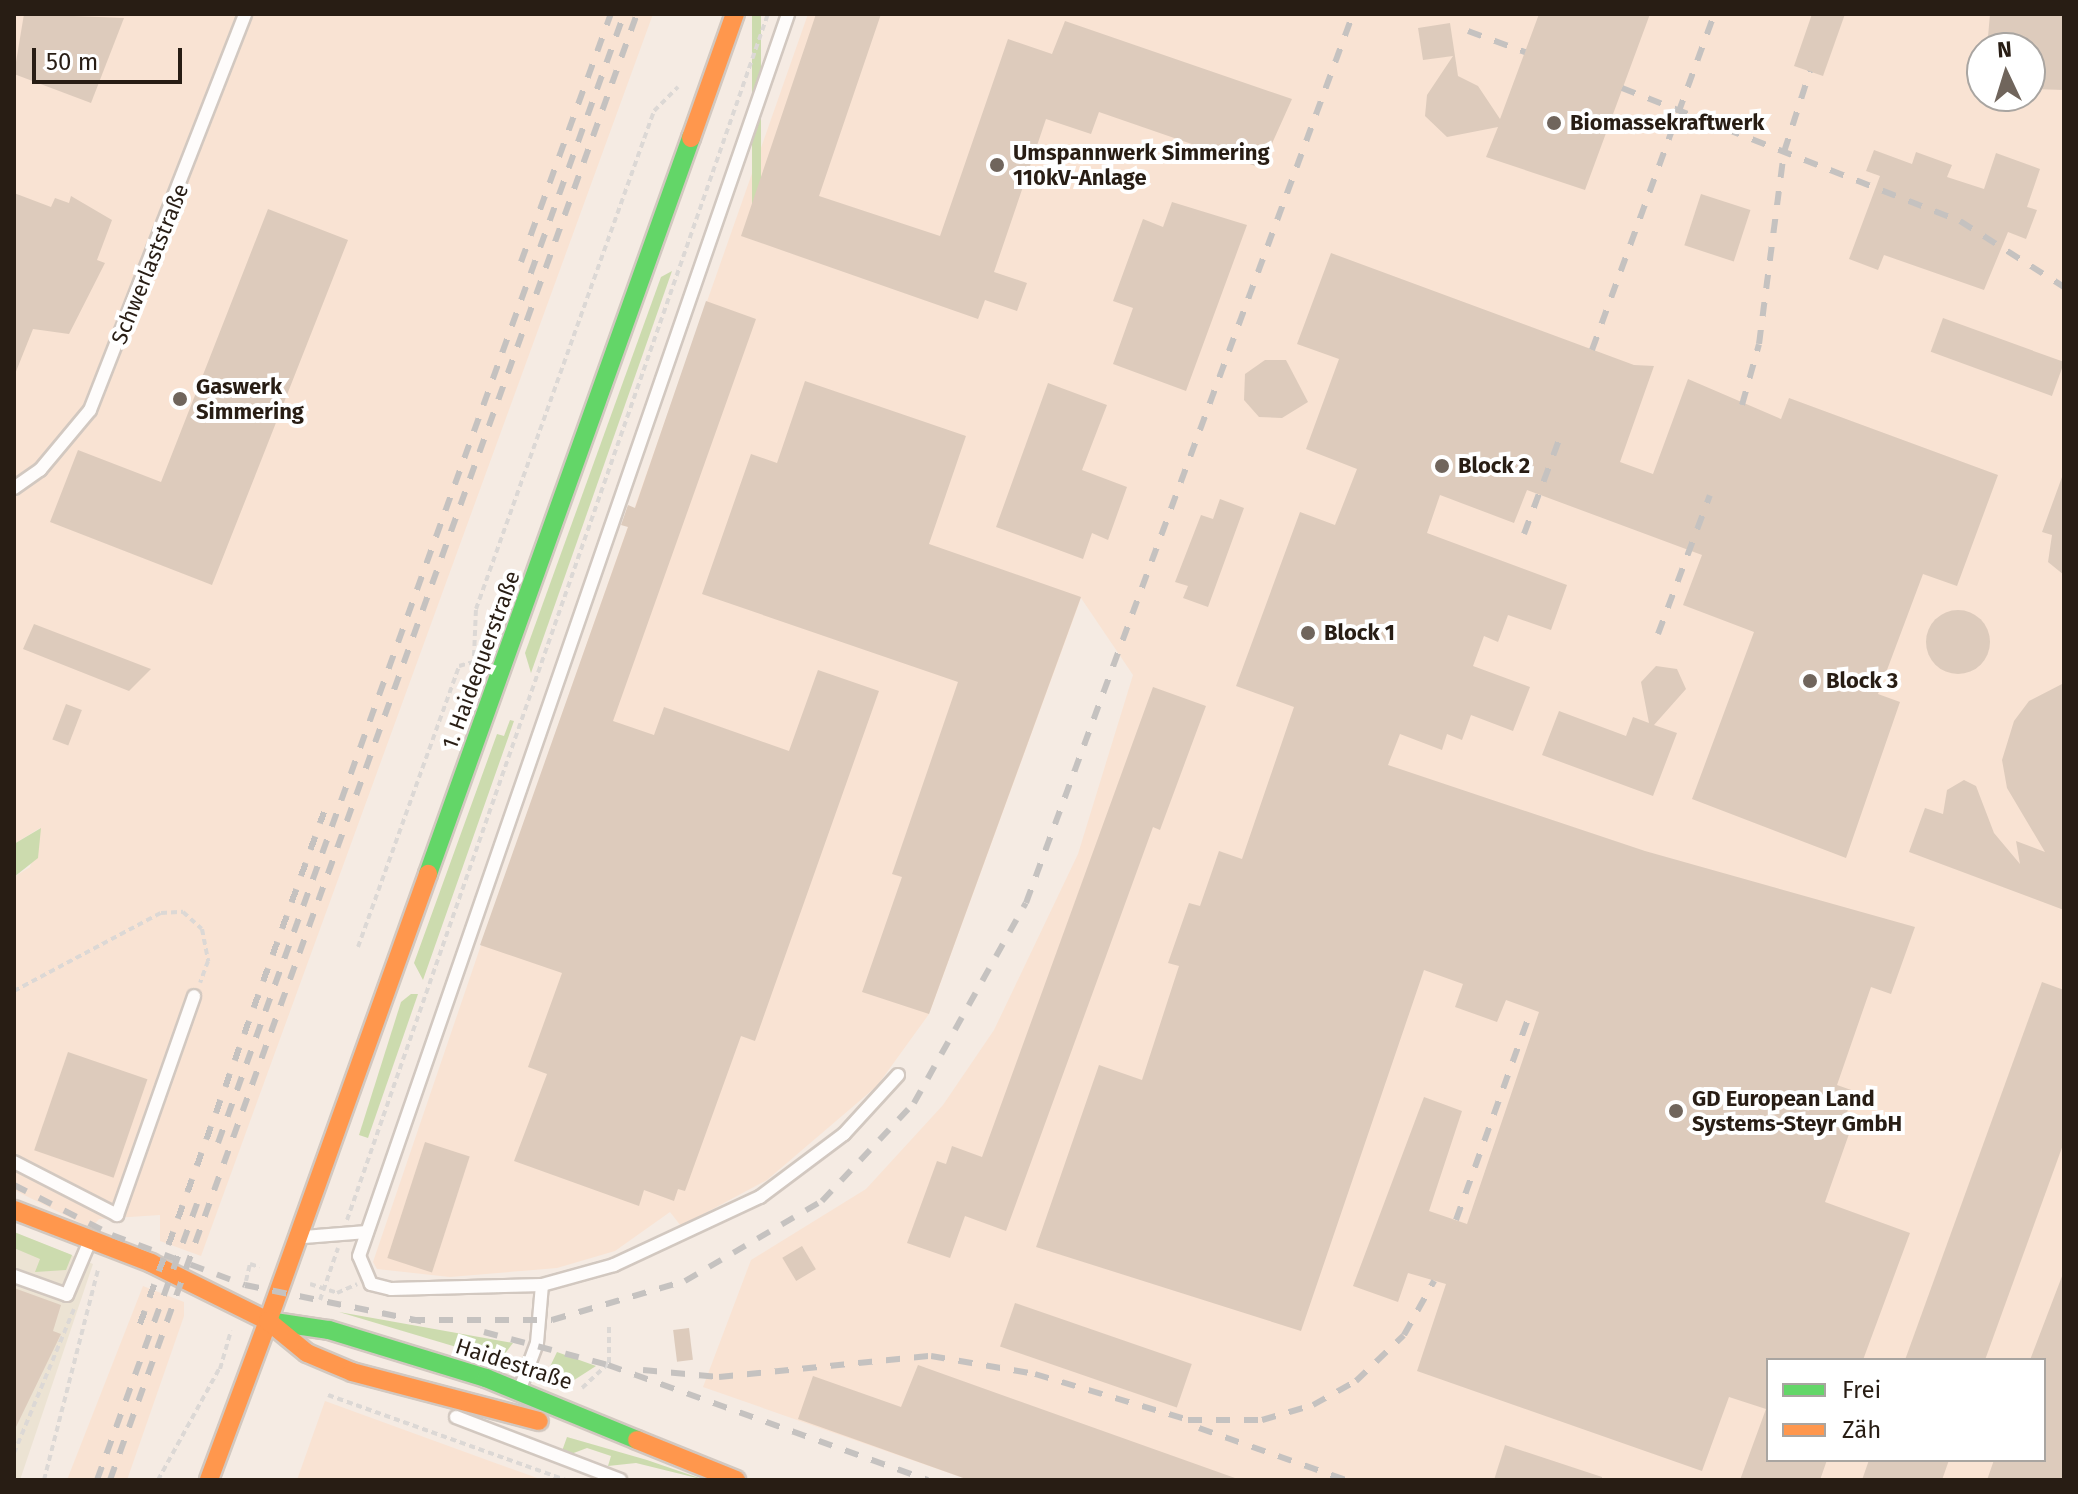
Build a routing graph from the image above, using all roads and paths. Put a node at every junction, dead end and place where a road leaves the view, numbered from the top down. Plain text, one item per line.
1 (245, 14) edge
2 (735, 14) edge
3 (768, 14) edge
4 (788, 14) edge
5 (716, 68) junction
6 (14, 488) edge
7 (475, 661) junction
8 (502, 673) junction
9 (358, 947) dead end
10 (14, 991) edge
11 (194, 996) joint
12 (898, 1075) dead end
13 (14, 1162) edge
14 (14, 1210) edge
15 (117, 1215) junction
16 (344, 1229) junction
17 (367, 1232) junction
18 (301, 1238) junction
19 (90, 1240) junction
20 (104, 1255) junction
21 (92, 1259) dead end
22 (14, 1276) edge
23 (367, 1279) junction
24 (542, 1285) junction
25 (82, 1287) dead end
26 (323, 1288) junction
27 (77, 1301) dead end
28 (319, 1305) dead end
29 (268, 1321) junction
30 (609, 1327) dead end
31 (219, 1369) dead end
32 (320, 1390) dead end
33 (519, 1390) junction
34 (578, 1391) dead end
35 (429, 1395) junction
36 (511, 1412) junction
37 (14, 1453) edge
38 (44, 1480) edge
39 (158, 1480) edge
40 (209, 1480) edge
41 (565, 1480) edge
42 (620, 1480) edge
43 (734, 1480) edge

1 - 6 lane, Schwerlaststraße
2 - 5 main road, 1. Haidequerstraße
3 - 16 path
4 - 17 lane
5 - 7 path
5 - 8 main road, 1. Haidequerstraße
7 - 8 path
7 - 9 path
8 - 18 main road, 1. Haidequerstraße
10 - 11 path
11 - 15 lane
12 - 24 lane
13 - 15 lane
14 - 19 main road, Haidestraße
15 - 20 lane
16 - 17 lane
16 - 18 lane
16 - 26 path
17 - 23 lane
18 - 29 main road, 1. Haidequerstraße
19 - 20 main road, Haidestraße
19 - 22 lane
20 - 29 main road, Haidestraße
20 - 38 path
21 - 25 path
23 - 24 lane
23 - 26 path
24 - 33 lane
26 - 28 path
27 - 37 path
29 - 33 main road, Haidestraße
29 - 35 main road, Haidestraße
29 - 40 main road, 1. Haidequerstraße
30 - 34 path
31 - 39 path
32 - 41 path
33 - 36 lane
33 - 43 main road, Haidestraße
35 - 36 main road, Haidestraße
35 - 42 lane
36 - 43 main road, Haidestraße

